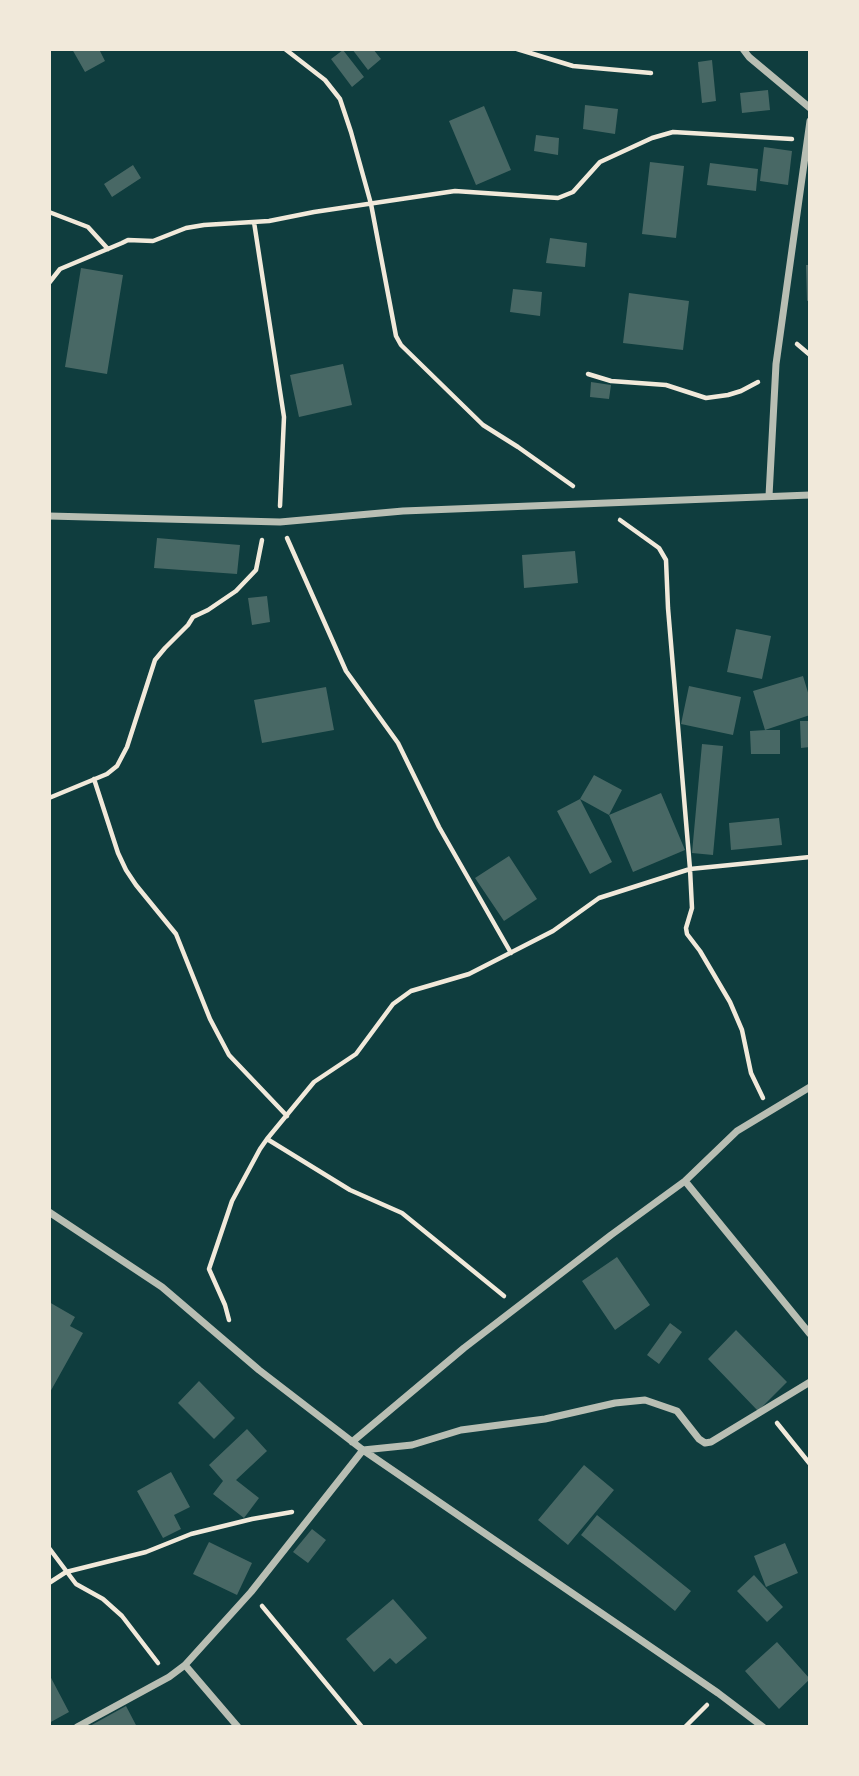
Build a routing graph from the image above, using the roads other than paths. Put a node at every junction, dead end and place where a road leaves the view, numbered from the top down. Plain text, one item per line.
1 (743, 49) edge
2 (810, 107) edge
3 (810, 121) edge
4 (810, 495) edge
5 (769, 496) junction
6 (49, 516) edge
7 (810, 1087) edge
8 (685, 1181) junction
9 (49, 1212) edge
10 (810, 1334) edge
11 (810, 1382) edge
12 (352, 1442) junction
13 (363, 1450) junction
14 (185, 1665) junction
15 (77, 1727) edge
16 (238, 1727) edge
17 (762, 1727) edge

1 - 2 street
3 - 5 street
4 - 5 street
5 - 6 street
7 - 8 street
8 - 10 street
8 - 12 street
9 - 12 street
11 - 13 street
12 - 13 street
13 - 14 street
13 - 17 street
14 - 15 street
14 - 16 street

